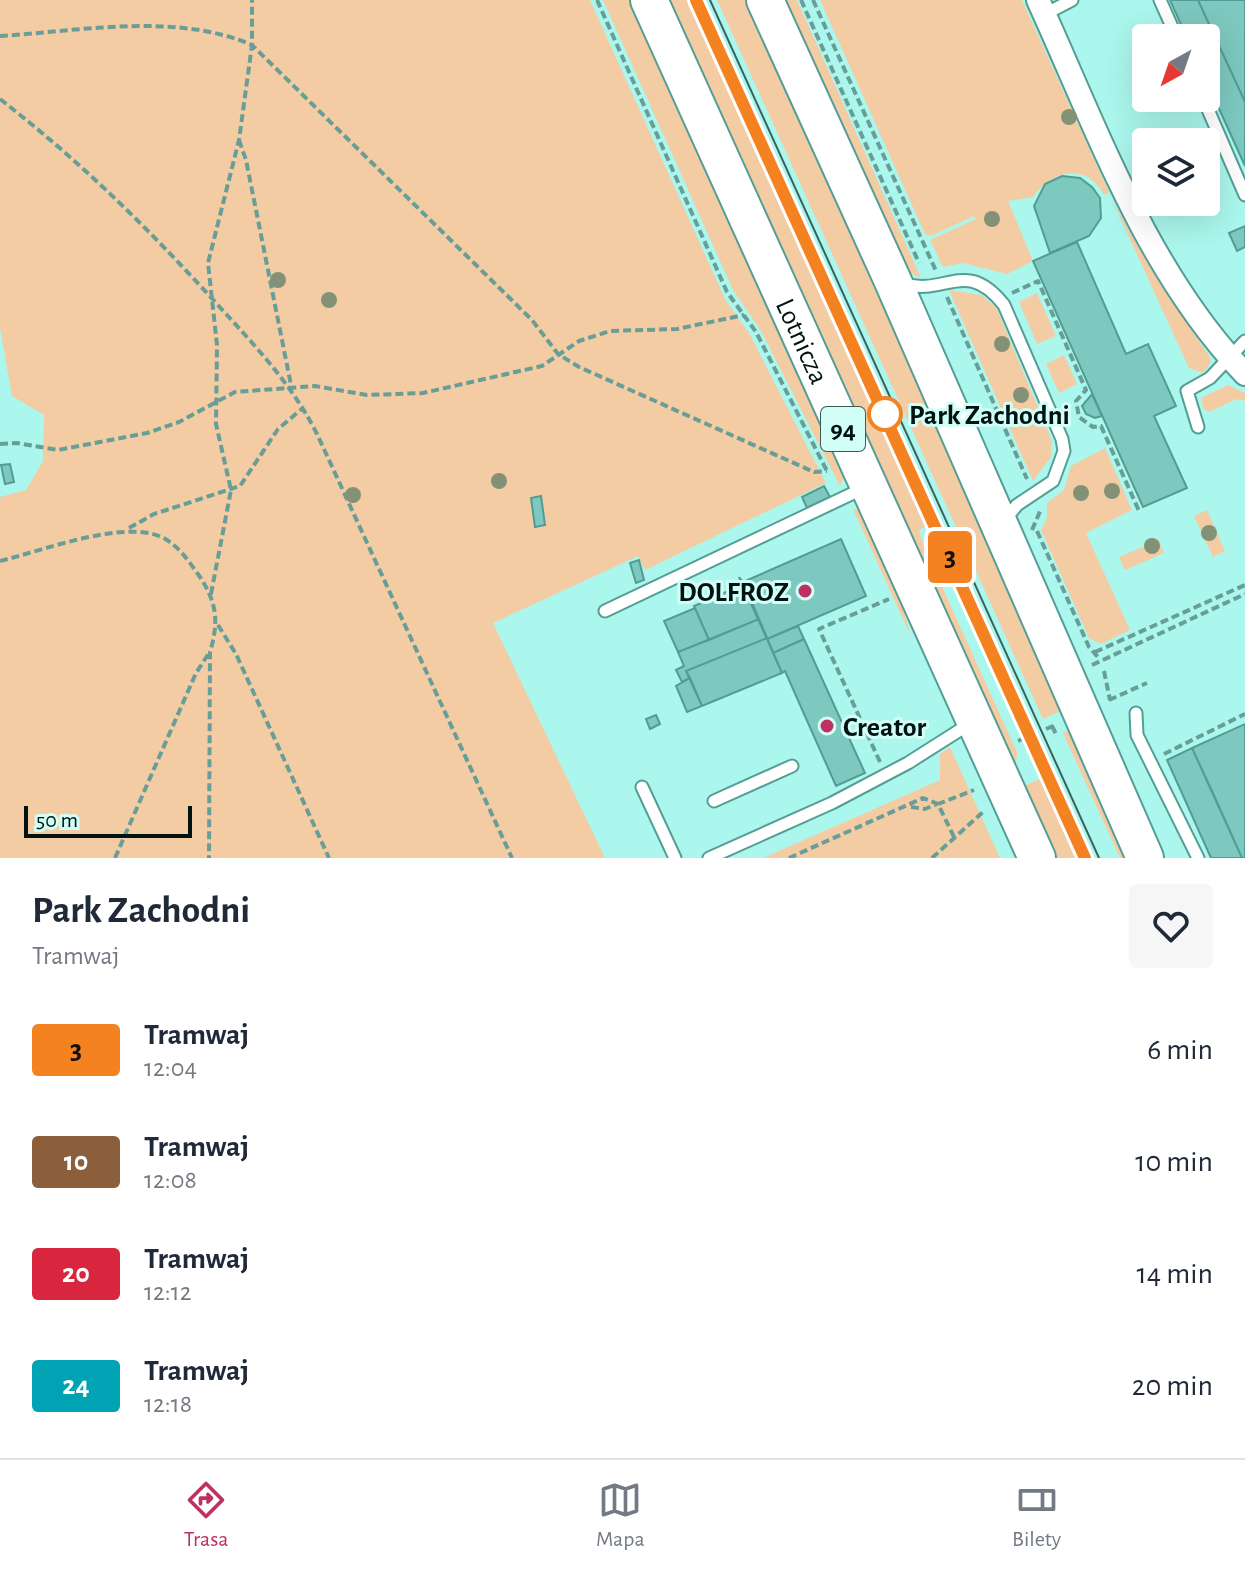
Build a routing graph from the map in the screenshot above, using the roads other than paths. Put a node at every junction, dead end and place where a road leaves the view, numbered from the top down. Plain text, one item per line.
1 (649, 0) edge
2 (765, 0) edge
3 (1072, 0) edge
4 (1160, 0) edge
5 (1041, 7) edge
6 (1171, 24) edge
7 (1209, 112) edge
8 (1245, 195) edge
9 (906, 274) junction
10 (1237, 349) edge
11 (1245, 374) edge
12 (1198, 427) dead end
13 (868, 486) junction
14 (1001, 527) junction
15 (605, 611) dead end
16 (1136, 713) dead end
17 (976, 721) junction
18 (792, 766) dead end
19 (642, 787) dead end
20 (714, 801) dead end
21 (675, 858) edge
22 (709, 858) edge
23 (1037, 858) edge
24 (1145, 858) edge
25 (1198, 858) edge

1 - 13 main road, Lotnicza / 94
2 - 9 main road
3 - 5 lane
4 - 6 lane
5 - 10 street
7 - 8 lane
9 - 14 main road
9 - 14 lane
10 - 11 street
10 - 12 lane
13 - 15 lane
13 - 17 main road, Lotnicza / 94
14 - 24 main road
16 - 25 lane
17 - 22 lane
17 - 23 main road, Lotnicza / 94
18 - 20 lane
19 - 21 lane

